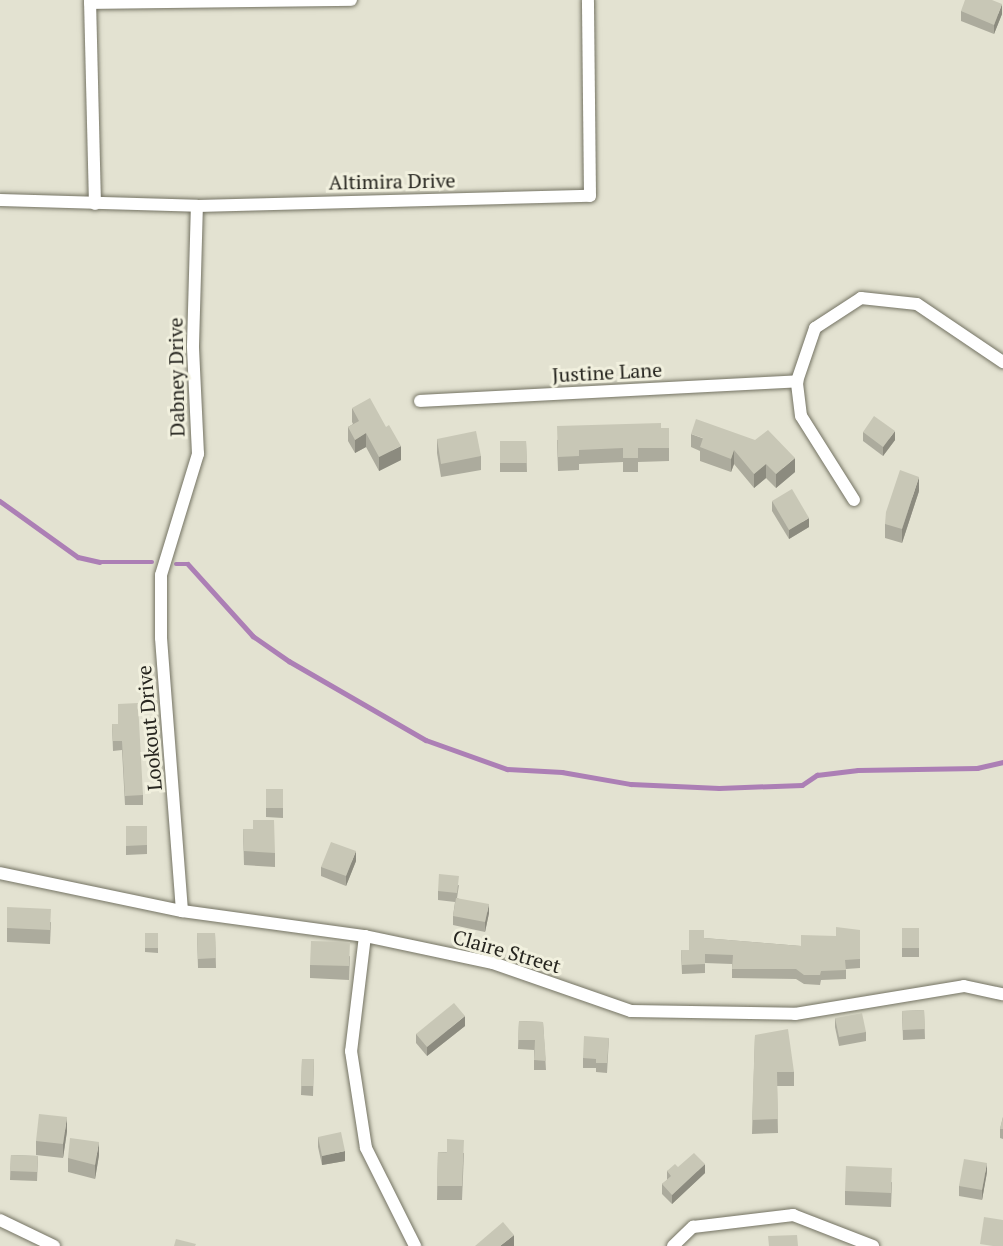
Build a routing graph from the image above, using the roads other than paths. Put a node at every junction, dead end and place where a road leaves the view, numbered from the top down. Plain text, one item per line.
1 (351, 0) edge
2 (588, 0) edge
3 (90, 1) edge
4 (0, 200) edge
5 (95, 204) junction
6 (197, 206) junction
7 (1003, 362) edge
8 (797, 381) junction
9 (420, 401) dead end
10 (854, 500) dead end
11 (170, 543) joint
12 (0, 873) edge
13 (182, 911) junction
14 (365, 936) junction
15 (1003, 994) edge
16 (0, 1220) edge
17 (54, 1246) edge
18 (415, 1246) edge
19 (673, 1246) edge
20 (873, 1246) edge

1 - 3 street
2 - 6 street, Altimira Drive
3 - 5 street
4 - 5 street, Altimira Drive
5 - 6 street, Altimira Drive
6 - 11 street, Dabney Drive
7 - 8 street
8 - 9 street, Justine Lane
8 - 10 street
11 - 13 street, Lookout Drive
12 - 13 street, Claire Street
13 - 14 street, Claire Street
14 - 15 street, Claire Street
14 - 18 street
16 - 17 street
19 - 20 street

